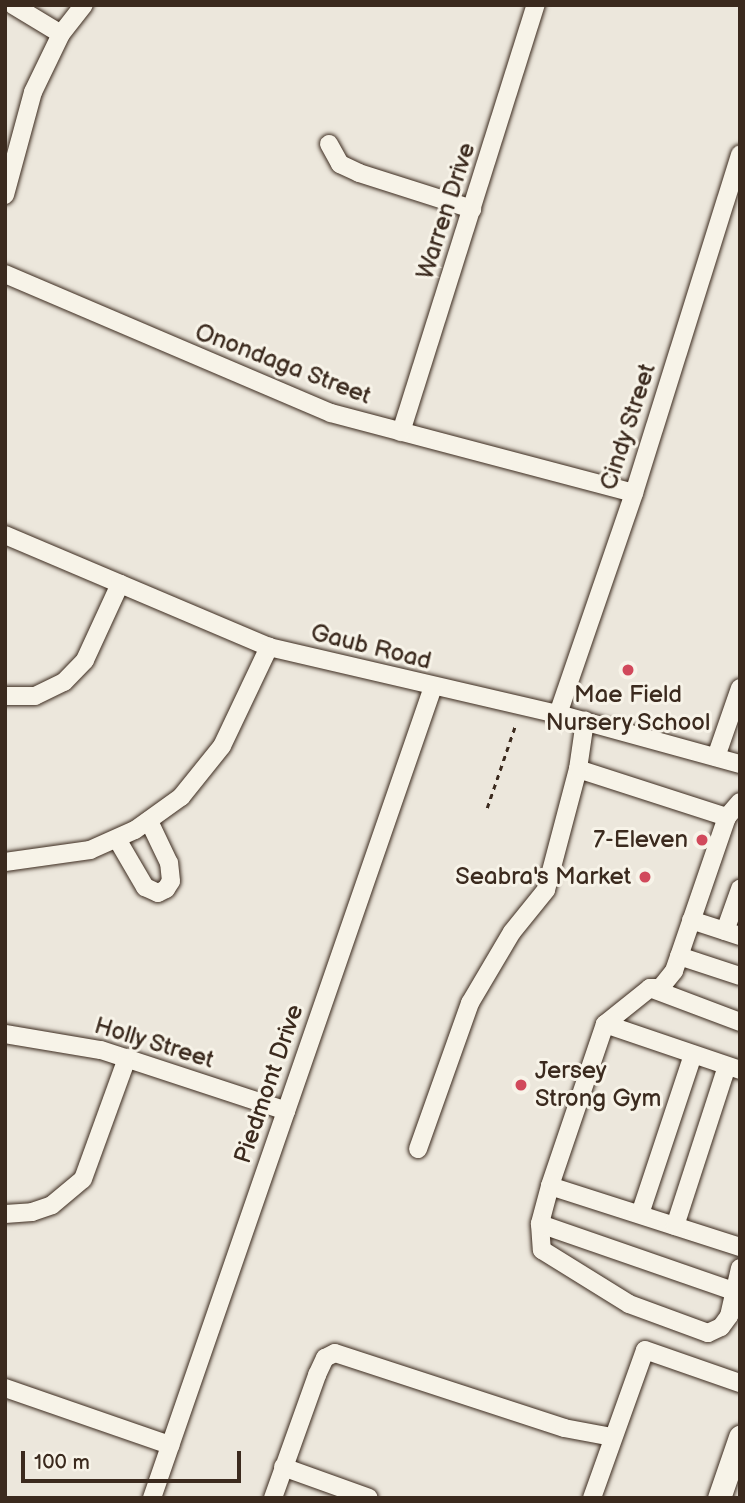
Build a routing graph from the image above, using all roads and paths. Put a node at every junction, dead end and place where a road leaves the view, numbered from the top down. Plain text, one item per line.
1 (13, 5) edge
2 (84, 5) edge
3 (536, 5) edge
4 (61, 34) junction
5 (328, 144) dead end
6 (740, 154) edge
7 (5, 195) edge
8 (472, 209) junction
9 (5, 274) edge
10 (401, 432) junction
11 (634, 493) junction
12 (5, 535) edge
13 (120, 584) junction
14 (269, 647) junction
15 (433, 687) junction
16 (738, 695) edge
17 (5, 696) edge
18 (558, 714) junction
19 (585, 721) junction
20 (515, 726) dead end
21 (716, 757) junction
22 (740, 764) edge
23 (578, 769) junction
24 (740, 802) edge
25 (487, 808) dead end
26 (727, 817) junction
27 (149, 821) junction
28 (117, 839) junction
29 (5, 862) edge
30 (740, 889) edge
31 (691, 920) junction
32 (732, 934) edge
33 (679, 956) junction
34 (740, 976) edge
35 (650, 989) junction
36 (740, 1022) edge
37 (605, 1024) junction
38 (5, 1034) edge
39 (693, 1055) junction
40 (127, 1058) junction
41 (734, 1068) edge
42 (286, 1111) junction
43 (418, 1149) dead end
44 (550, 1186) junction
45 (5, 1214) edge
46 (640, 1214) junction
47 (540, 1224) junction
48 (676, 1226) junction
49 (740, 1247) edge
50 (740, 1268) edge
51 (736, 1292) junction
52 (740, 1383) edge
53 (5, 1388) edge
54 (612, 1437) junction
55 (740, 1437) edge
56 (170, 1445) junction
57 (283, 1467) junction
58 (152, 1498) edge
59 (273, 1498) edge
60 (369, 1498) edge
61 (592, 1498) edge
62 (719, 1498) edge

1 - 4 street
2 - 4 street
3 - 8 street, Warren Drive
4 - 7 street
5 - 8 street
6 - 11 street, Cindy Street
8 - 10 street, Warren Drive
9 - 10 street, Onondaga Street
10 - 11 street, Onondaga Street
11 - 18 street, Cindy Street
12 - 13 street, Gaub Road
13 - 14 street, Gaub Road
13 - 17 street
14 - 15 street, Gaub Road
14 - 27 street
15 - 18 street, Gaub Road
15 - 42 street, Piedmont Drive
16 - 21 street
18 - 19 street, Gaub Road
19 - 21 street, Gaub Road
19 - 23 street
20 - 25 path
21 - 22 street, Gaub Road
23 - 26 street
23 - 43 street
24 - 26 street
26 - 31 street
27 - 28 street
27 - 28 street
28 - 29 street
30 - 32 street
31 - 32 street
31 - 33 street
33 - 34 street
33 - 35 street
35 - 36 street
35 - 37 street
37 - 39 street
37 - 44 street
38 - 40 street, Holly Street
39 - 41 street
39 - 46 street
40 - 42 street, Holly Street
40 - 45 street
41 - 48 street
42 - 56 street, Piedmont Drive
44 - 46 street
44 - 47 street
46 - 48 street
47 - 51 street
47 - 51 street
48 - 49 street
50 - 51 street
52 - 54 street
53 - 56 street
54 - 57 street
54 - 61 street
55 - 62 main road
56 - 58 street, Piedmont Drive
57 - 59 street
57 - 60 street

